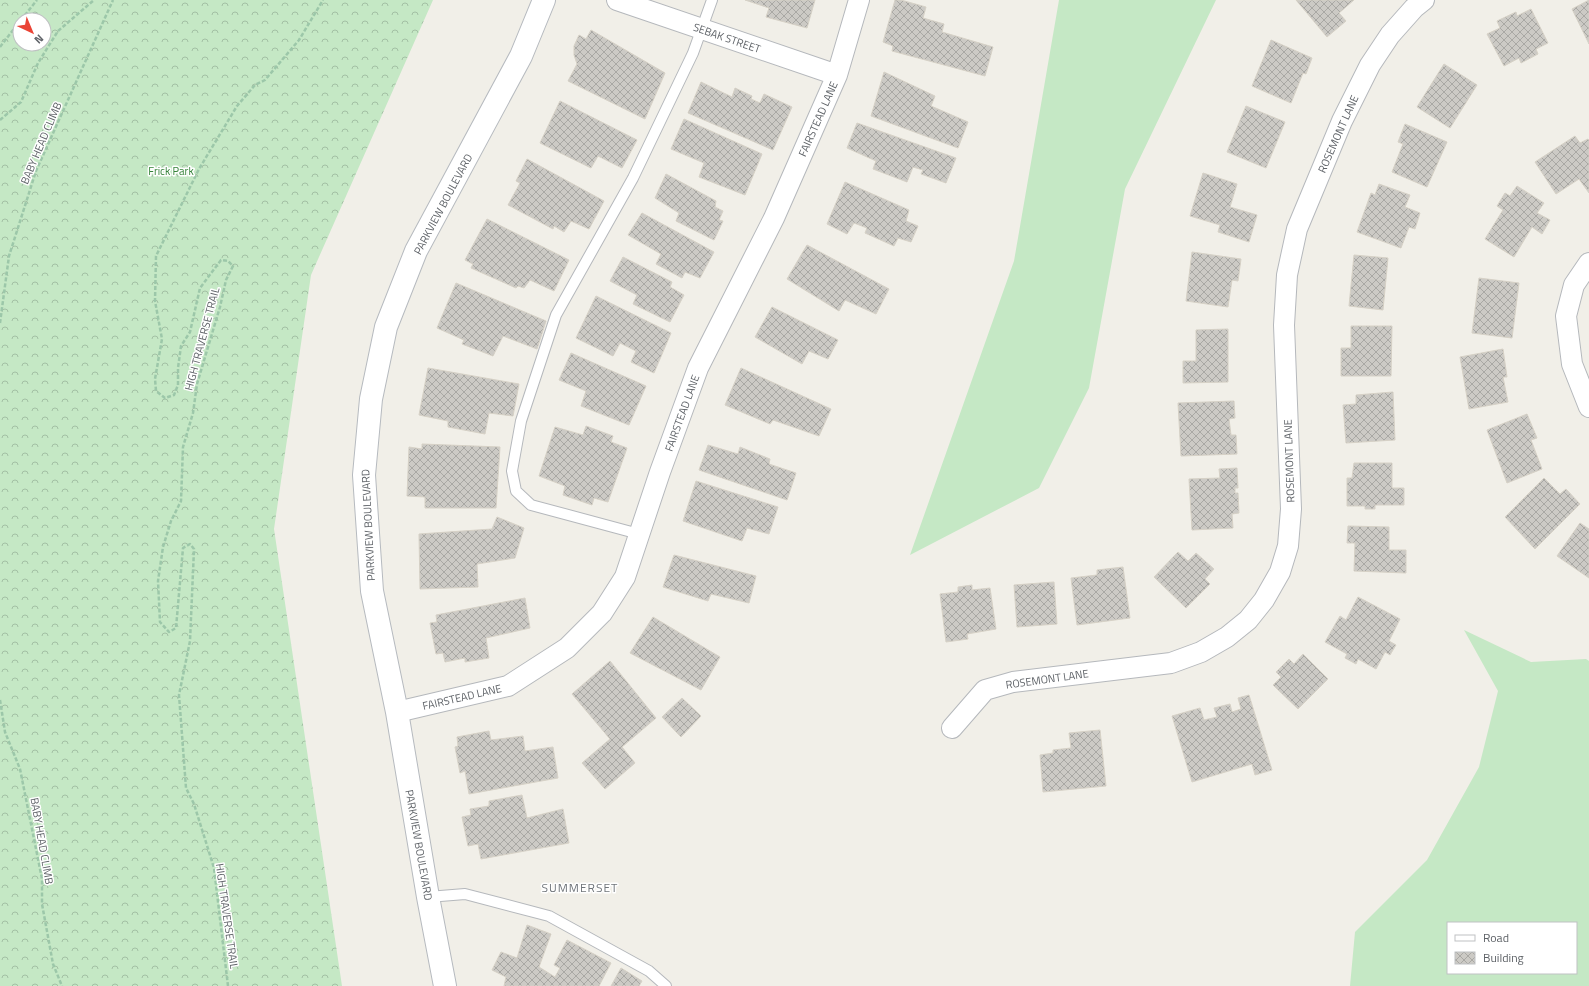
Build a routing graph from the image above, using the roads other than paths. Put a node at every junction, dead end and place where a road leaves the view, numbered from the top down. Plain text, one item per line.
1 (544, 0) edge
2 (617, 0) edge
3 (712, 0) edge
4 (859, 0) edge
5 (1424, 0) edge
6 (702, 29) junction
7 (837, 75) junction
8 (1589, 264) edge
9 (1589, 407) edge
10 (639, 534) junction
11 (398, 712) junction
12 (952, 728) dead end
13 (428, 897) junction
14 (445, 986) edge
15 (666, 986) edge

1 - 11 street, PARKVIEW BOULEVARD
2 - 6 street, SEBAK STREET
3 - 6 lane
4 - 7 street, FAIRSTEAD LANE
5 - 12 street, ROSEMONT LANE
6 - 7 street, SEBAK STREET
6 - 10 lane
7 - 10 street, FAIRSTEAD LANE
8 - 9 street
10 - 11 street, FAIRSTEAD LANE
11 - 13 street, PARKVIEW BOULEVARD
13 - 14 street, PARKVIEW BOULEVARD
13 - 15 lane

